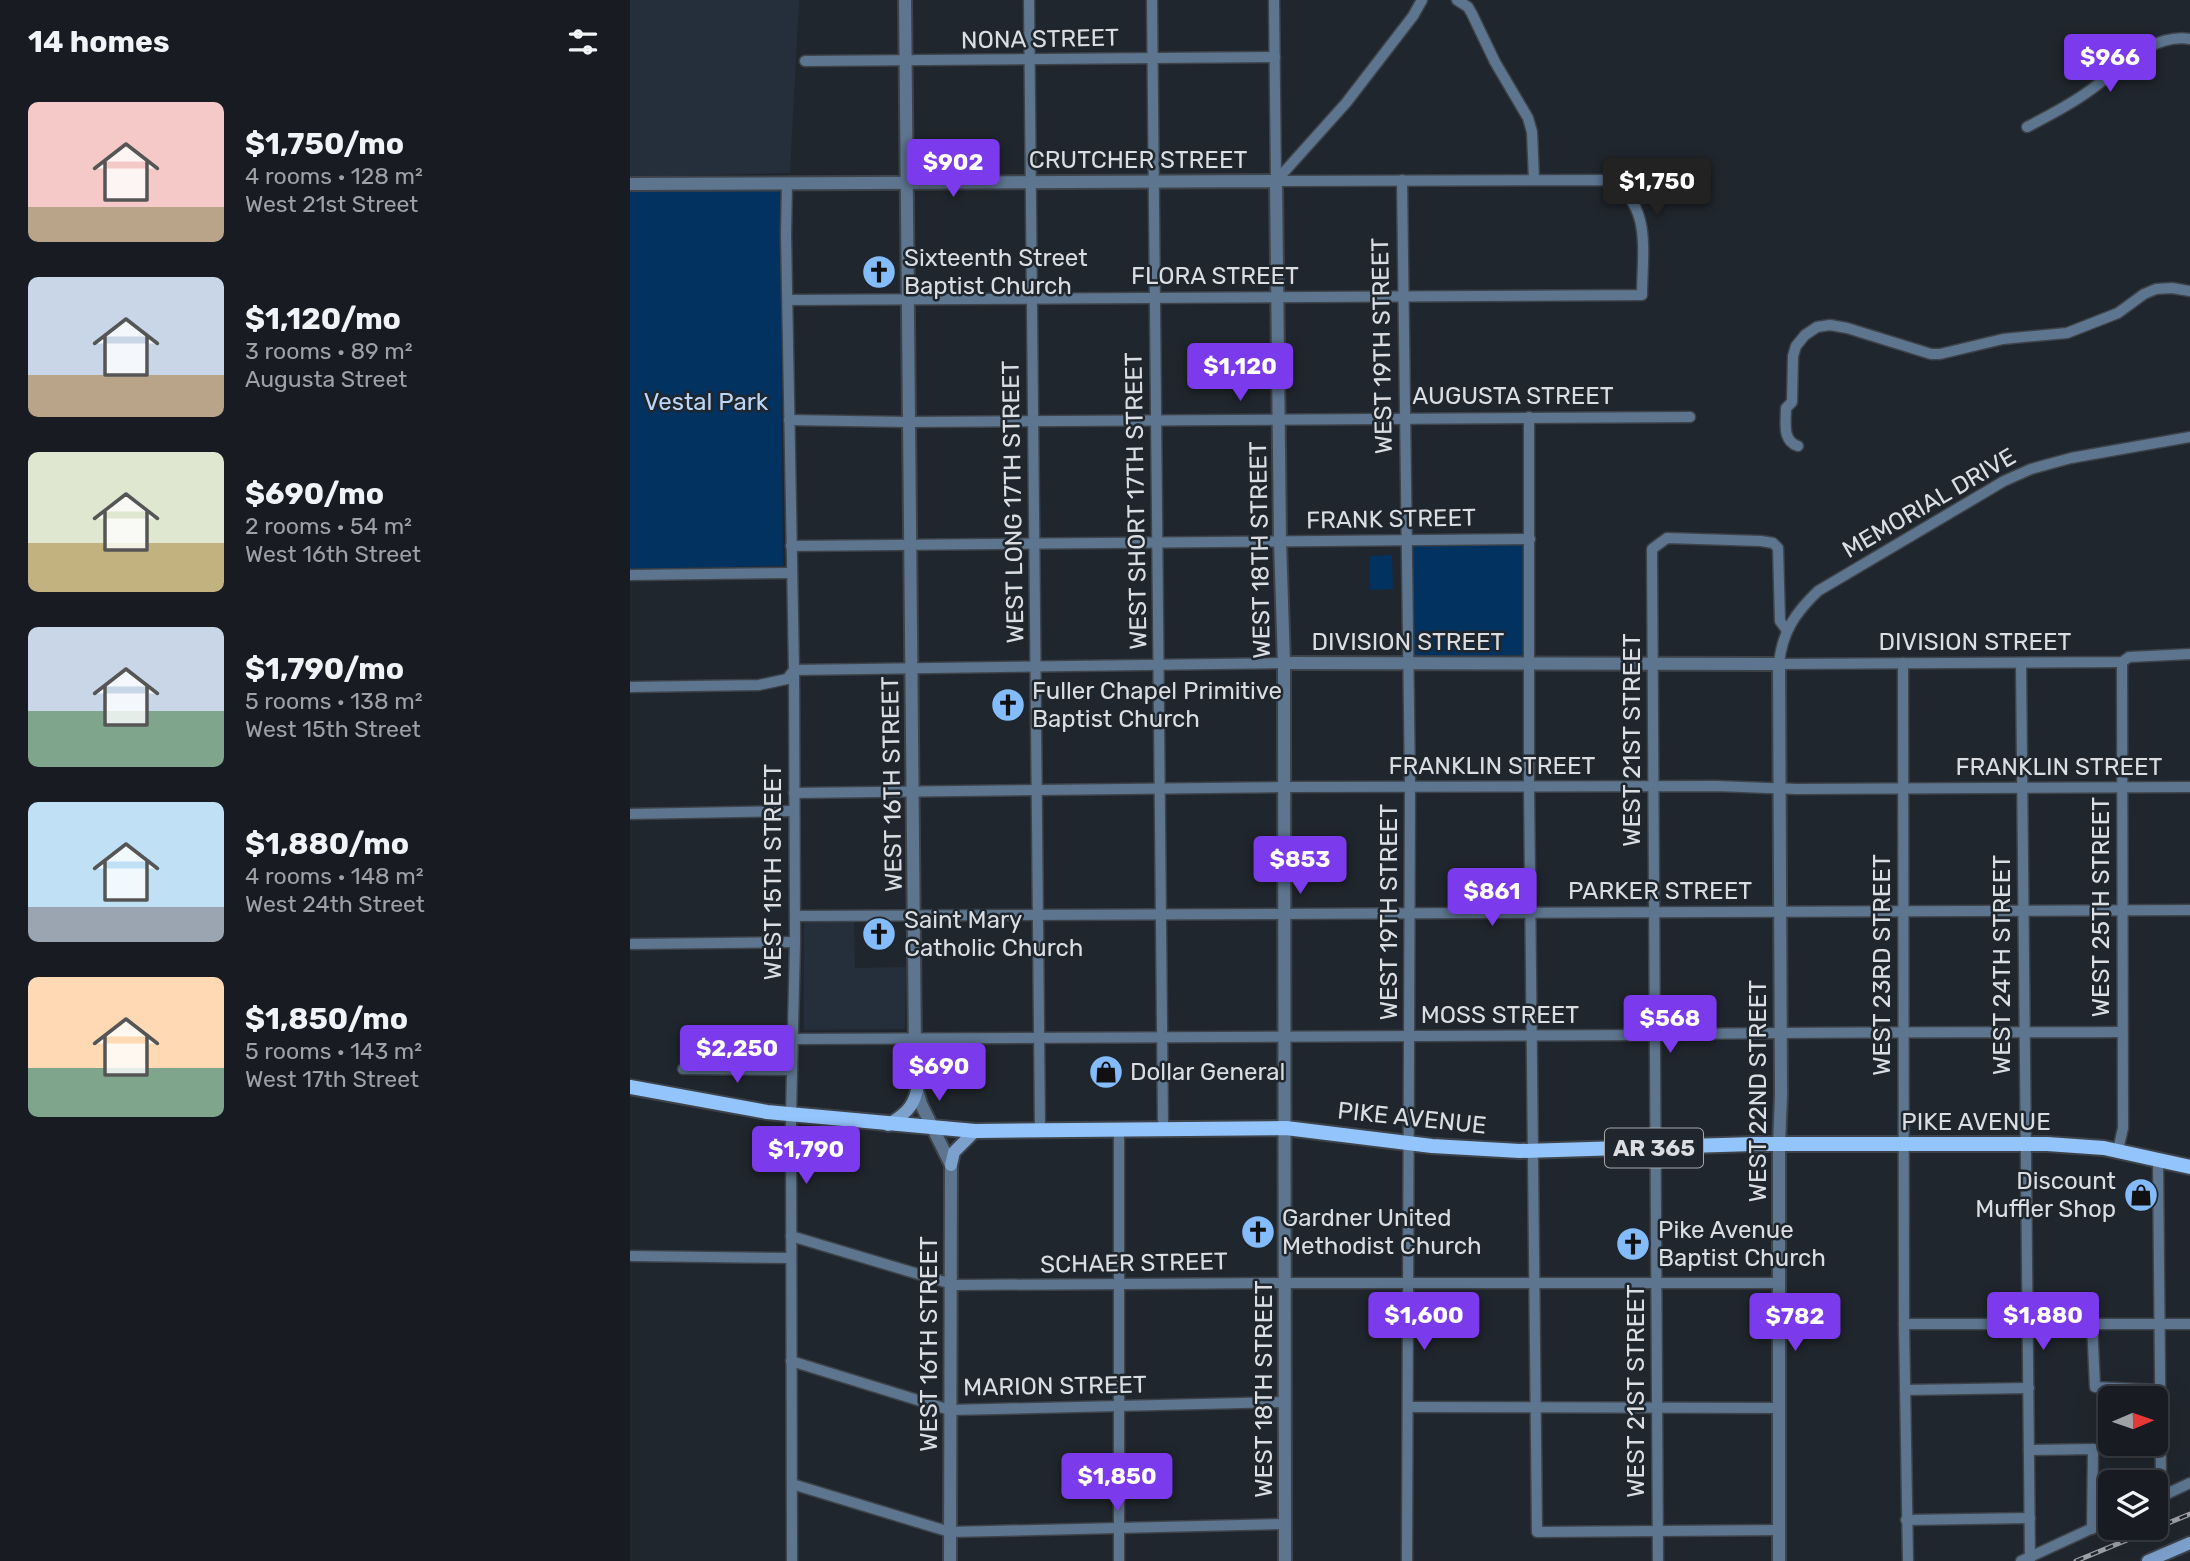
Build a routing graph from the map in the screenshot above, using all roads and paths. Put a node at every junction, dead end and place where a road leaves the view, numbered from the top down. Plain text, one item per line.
1 (905, 0) edge
2 (1028, 0) edge
3 (1152, 0) edge
4 (1274, 0) edge
5 (1422, 0) edge
6 (1457, 0) edge
7 (2190, 39) edge
8 (1275, 57) junction
9 (1152, 58) junction
10 (1029, 60) junction
11 (805, 61) dead end
12 (905, 61) junction
13 (2027, 127) dead end
14 (1534, 179) junction
15 (1154, 180) junction
16 (1402, 180) junction
17 (1276, 181) junction
18 (1030, 182) junction
19 (787, 183) junction
20 (906, 183) junction
21 (630, 184) edge
22 (2190, 291) edge
23 (1642, 295) joint
24 (1403, 296) junction
25 (1277, 297) junction
26 (1032, 298) junction
27 (1155, 298) junction
28 (908, 299) junction
29 (788, 300) junction
30 (1404, 417) junction
31 (1529, 417) junction
32 (1690, 417) dead end
33 (1278, 418) junction
34 (1156, 419) junction
35 (789, 420) junction
36 (1033, 420) junction
37 (909, 422) junction
38 (2190, 437) edge
39 (1798, 446) dead end
40 (1530, 539) junction
41 (1405, 540) junction
42 (1280, 541) junction
43 (1157, 542) junction
44 (1034, 543) junction
45 (910, 544) junction
46 (791, 546) junction
47 (791, 573) junction
48 (630, 575) edge
49 (1786, 629) junction
50 (2190, 654) edge
51 (1284, 663) junction
52 (1407, 663) junction
53 (1530, 663) junction
54 (1652, 663) junction
55 (1903, 663) junction
56 (2021, 663) junction
57 (2122, 663) junction
58 (1779, 664) junction
59 (1158, 665) junction
60 (1035, 666) junction
61 (911, 668) junction
62 (794, 670) junction
63 (630, 687) edge
64 (1529, 786) junction
65 (1652, 786) junction
66 (1284, 787) junction
67 (1410, 787) junction
68 (2190, 787) edge
69 (1780, 788) junction
70 (2022, 788) junction
71 (2122, 788) junction
72 (1160, 789) junction
73 (1903, 789) junction
74 (913, 790) junction
75 (1037, 790) junction
76 (794, 793) junction
77 (794, 811) junction
78 (630, 814) edge
79 (2190, 909) edge
80 (2023, 910) junction
81 (2122, 910) junction
82 (1780, 911) junction
83 (1903, 911) junction
84 (1532, 912) junction
85 (1654, 912) junction
86 (1409, 913) junction
87 (1161, 914) junction
88 (1283, 914) junction
89 (914, 915) junction
90 (1038, 915) junction
91 (795, 916) junction
92 (795, 942) junction
93 (630, 944) edge
94 (1781, 1032) junction
95 (2122, 1032) junction
96 (1903, 1033) junction
97 (2024, 1033) junction
98 (1532, 1035) junction
99 (1655, 1035) junction
100 (1410, 1036) junction
101 (1162, 1037) junction
102 (1285, 1037) junction
103 (1039, 1038) junction
104 (915, 1039) junction
105 (793, 1040) junction
106 (683, 1069) dead end
107 (792, 1070) junction
108 (630, 1087) edge
109 (917, 1090) junction
110 (791, 1115) junction
111 (888, 1125) junction
112 (934, 1128) junction
113 (1119, 1128) junction
114 (1163, 1128) junction
115 (1286, 1128) junction
116 (1040, 1129) junction
117 (975, 1131) junction
118 (1410, 1144) junction
119 (1779, 1144) junction
120 (2025, 1144) junction
121 (1904, 1145) junction
122 (1656, 1148) junction
123 (2118, 1150) junction
124 (1533, 1151) junction
125 (2158, 1159) junction
126 (951, 1165) junction
127 (2190, 1167) edge
128 (791, 1236) junction
129 (630, 1256) edge
130 (791, 1258) junction
131 (1285, 1283) junction
132 (1656, 1283) junction
133 (1779, 1283) junction
134 (951, 1284) junction
135 (1409, 1284) junction
136 (1534, 1284) junction
137 (1119, 1285) junction
138 (2092, 1323) junction
139 (1904, 1324) junction
140 (2028, 1324) junction
141 (2190, 1324) edge
142 (2160, 1325) junction
143 (791, 1361) junction
144 (2159, 1386) edge
145 (2098, 1387) edge
146 (2028, 1388) junction
147 (1905, 1390) junction
148 (1285, 1402) junction
149 (1119, 1406) junction
150 (1409, 1407) junction
151 (1535, 1407) junction
152 (1657, 1408) junction
153 (1779, 1408) junction
154 (950, 1410) junction
155 (2029, 1450) junction
156 (2190, 1483) edge
157 (792, 1484) junction
158 (2168, 1493) edge
159 (2030, 1518) junction
160 (1906, 1520) junction
161 (1285, 1524) junction
162 (2098, 1526) edge
163 (1119, 1528) junction
164 (2092, 1529) junction
165 (1779, 1530) junction
166 (1658, 1531) junction
167 (950, 1532) junction
168 (2190, 1543) edge
169 (2173, 1556) edge
170 (2027, 1560) edge
171 (792, 1561) edge
172 (950, 1561) edge
173 (1119, 1561) edge
174 (1285, 1561) edge
175 (1407, 1561) edge
176 (1658, 1561) edge
177 (1779, 1561) edge
178 (1908, 1561) edge
179 (2148, 1561) edge

1 - 12 street, WEST 16TH STREET
2 - 10 street, WEST LONG 17TH STREET
3 - 9 street, WEST SHORT 17TH STREET
4 - 8 street, WEST 18TH STREET
5 - 17 street
6 - 14 street
7 - 13 street
8 - 9 street, NONA STREET
8 - 17 street, WEST 18TH STREET
9 - 10 street, NONA STREET
9 - 15 street, WEST SHORT 17TH STREET
10 - 12 street, NONA STREET
10 - 18 street, WEST LONG 17TH STREET
11 - 12 street, NONA STREET
12 - 20 street, WEST 16TH STREET
14 - 16 street, CRUTCHER STREET
14 - 23 street, CRUTCHER STREET
15 - 17 street, CRUTCHER STREET
15 - 18 street, CRUTCHER STREET
15 - 27 street, WEST SHORT 17TH STREET
16 - 17 street, CRUTCHER STREET
16 - 24 street, WEST 19TH STREET
17 - 25 street, WEST 18TH STREET
18 - 20 street, CRUTCHER STREET
18 - 26 street, WEST LONG 17TH STREET
19 - 20 street, CRUTCHER STREET
19 - 21 street, CRUTCHER STREET
19 - 29 street, WEST 15TH STREET
20 - 28 street, WEST 16TH STREET
22 - 39 street
23 - 24 street, FLORA STREET
24 - 25 street, FLORA STREET
24 - 30 street, WEST 19TH STREET
25 - 27 street, FLORA STREET
25 - 33 street, WEST 18TH STREET
26 - 27 street, FLORA STREET
26 - 28 street, FLORA STREET
26 - 36 street, WEST LONG 17TH STREET
27 - 34 street, WEST SHORT 17TH STREET
28 - 29 street, FLORA STREET
28 - 37 street, WEST 16TH STREET
29 - 35 street, WEST 15TH STREET
30 - 31 street, AUGUSTA STREET
30 - 33 street, AUGUSTA STREET
30 - 41 street, WEST 19TH STREET
31 - 32 street, AUGUSTA STREET
31 - 40 street
33 - 34 street, AUGUSTA STREET
33 - 42 street, WEST 18TH STREET
34 - 36 street, AUGUSTA STREET
34 - 43 street, WEST SHORT 17TH STREET
35 - 37 street, AUGUSTA STREET
35 - 46 street, WEST 15TH STREET
36 - 37 street, AUGUSTA STREET
36 - 44 street, WEST LONG 17TH STREET
37 - 45 street, WEST 16TH STREET
38 - 49 street, MEMORIAL DRIVE
40 - 41 street, FRANK STREET
40 - 53 street
41 - 42 street, FRANK STREET
41 - 52 street, WEST 19TH STREET
42 - 43 street, FRANK STREET
42 - 51 street, WEST 18TH STREET
43 - 44 street, FRANK STREET
43 - 59 street, WEST SHORT 17TH STREET
44 - 45 street, FRANK STREET
44 - 60 street, WEST LONG 17TH STREET
45 - 46 street, FRANK STREET
45 - 61 street, WEST 16TH STREET
46 - 47 street, WEST 15TH STREET
47 - 48 street
47 - 62 street, WEST 15TH STREET
49 - 54 street, WEST 21ST STREET
49 - 58 street, MEMORIAL DRIVE
50 - 57 street, DIVISION STREET
51 - 52 street, DIVISION STREET
51 - 59 street, DIVISION STREET
51 - 66 street, WEST 18TH STREET
52 - 53 street, DIVISION STREET
52 - 67 street, WEST 19TH STREET
53 - 54 street, DIVISION STREET
53 - 64 street
54 - 58 street, DIVISION STREET
54 - 65 street, WEST 21ST STREET
55 - 56 street, DIVISION STREET
55 - 58 street, DIVISION STREET
55 - 73 street, WEST 23RD STREET
56 - 57 street, DIVISION STREET
56 - 70 street, WEST 24TH STREET
57 - 71 street, WEST 25TH STREET
58 - 69 street, WEST 22ND STREET
59 - 60 street, DIVISION STREET
59 - 72 street, WEST SHORT 17TH STREET
60 - 61 street, DIVISION STREET
60 - 75 street, WEST LONG 17TH STREET
61 - 62 street, DIVISION STREET
61 - 74 street, WEST 16TH STREET
62 - 63 street, DIVISION STREET
62 - 76 street, WEST 15TH STREET
64 - 65 street, FRANKLIN STREET
64 - 67 street, FRANKLIN STREET
64 - 84 street
65 - 69 street, FRANKLIN STREET
65 - 85 street, WEST 21ST STREET
66 - 67 street, FRANKLIN STREET
66 - 72 street, FRANKLIN STREET
66 - 88 street, WEST 18TH STREET
67 - 86 street, WEST 19TH STREET
68 - 71 street, FRANKLIN STREET
69 - 73 street, FRANKLIN STREET
69 - 82 street, WEST 22ND STREET
70 - 71 street, FRANKLIN STREET
70 - 73 street, FRANKLIN STREET
70 - 80 street, WEST 24TH STREET
71 - 81 street, WEST 25TH STREET
72 - 75 street, FRANKLIN STREET
72 - 87 street, WEST SHORT 17TH STREET
73 - 83 street, WEST 23RD STREET
74 - 75 street, FRANKLIN STREET
74 - 76 street, FRANKLIN STREET
74 - 89 street, WEST 16TH STREET
75 - 90 street, WEST LONG 17TH STREET
76 - 77 street, WEST 15TH STREET
77 - 78 street
77 - 91 street, WEST 15TH STREET
79 - 81 street, PARKER STREET
80 - 81 street, PARKER STREET
80 - 83 street, PARKER STREET
80 - 97 street, WEST 24TH STREET
81 - 95 street, WEST 25TH STREET
82 - 83 street, PARKER STREET
82 - 85 street, PARKER STREET
82 - 94 street, WEST 22ND STREET
83 - 96 street, WEST 23RD STREET
84 - 85 street, PARKER STREET
84 - 86 street, PARKER STREET
84 - 98 street
85 - 99 street, WEST 21ST STREET
86 - 88 street, PARKER STREET
86 - 100 street, WEST 19TH STREET
87 - 88 street, PARKER STREET
87 - 90 street, PARKER STREET
87 - 101 street, WEST SHORT 17TH STREET
88 - 102 street, WEST 18TH STREET
89 - 90 street, PARKER STREET
89 - 91 street, PARKER STREET
89 - 104 street, WEST 16TH STREET
90 - 103 street, WEST LONG 17TH STREET
91 - 92 street, WEST 15TH STREET
92 - 93 street
92 - 105 street, WEST 15TH STREET
94 - 96 street, MOSS STREET
94 - 99 street, MOSS STREET
94 - 119 street, WEST 22ND STREET
95 - 97 street, MOSS STREET
95 - 123 street, WEST 25TH STREET
96 - 97 street, MOSS STREET
96 - 121 street, WEST 23RD STREET
97 - 120 street, WEST 24TH STREET
98 - 99 street, MOSS STREET
98 - 100 street, MOSS STREET
98 - 124 street
99 - 122 street, WEST 21ST STREET
100 - 102 street, MOSS STREET
100 - 118 street, WEST 19TH STREET
101 - 102 street, MOSS STREET
101 - 103 street, MOSS STREET
101 - 114 street, WEST SHORT 17TH STREET
102 - 115 street, WEST 18TH STREET
103 - 104 street, MOSS STREET
103 - 116 street, WEST LONG 17TH STREET
104 - 105 street, MOSS STREET
104 - 109 street, WEST 16TH STREET
105 - 107 street, WEST 15TH STREET
106 - 107 street
107 - 110 street, WEST 15TH STREET
108 - 110 main road, PIKE AVENUE / AR 365
109 - 111 main road
109 - 112 street, WEST 16TH STREET
110 - 111 main road, PIKE AVENUE / AR 365
110 - 128 street, WEST 15TH STREET
111 - 112 main road, PIKE AVENUE / AR 365
112 - 117 main road, PIKE AVENUE / AR 365
112 - 126 street, WEST 16TH STREET
113 - 114 main road, PIKE AVENUE / AR 365
113 - 116 main road, PIKE AVENUE / AR 365
113 - 137 street
114 - 115 main road, PIKE AVENUE / AR 365
115 - 118 main road, PIKE AVENUE / AR 365
115 - 131 street, WEST 18TH STREET
116 - 117 main road, PIKE AVENUE / AR 365
117 - 126 main road
118 - 124 main road, PIKE AVENUE / AR 365
118 - 135 street, WEST 19TH STREET
119 - 121 main road, PIKE AVENUE / AR 365
119 - 122 main road, PIKE AVENUE / AR 365
119 - 133 street, WEST 22ND STREET
120 - 121 main road, PIKE AVENUE / AR 365
120 - 123 main road, PIKE AVENUE / AR 365
120 - 140 street, WEST 24TH STREET
121 - 139 street, WEST 23RD STREET
122 - 124 main road, PIKE AVENUE / AR 365
122 - 132 street, WEST 21ST STREET
123 - 125 main road, PIKE AVENUE / AR 365
124 - 136 street
125 - 127 main road, PIKE AVENUE / AR 365
125 - 142 street
126 - 134 street, WEST 16TH STREET
128 - 130 street, WEST 15TH STREET
128 - 134 street, SCHAER STREET
129 - 130 street
130 - 143 street, WEST 15TH STREET
131 - 135 street, SCHAER STREET
131 - 137 street, SCHAER STREET
131 - 148 street, WEST 18TH STREET
132 - 133 street, SCHAER STREET
132 - 136 street, SCHAER STREET
132 - 152 street, WEST 21ST STREET
133 - 153 street, WEST 22ND STREET
134 - 137 street, SCHAER STREET
134 - 154 street, WEST 16TH STREET
135 - 136 street, SCHAER STREET
135 - 150 street, WEST 19TH STREET
136 - 151 street
137 - 149 street
138 - 140 street
138 - 142 street
138 - 145 street
139 - 140 street
139 - 147 street, WEST 23RD STREET
140 - 146 street, WEST 24TH STREET
141 - 142 street
142 - 144 street
143 - 154 street, MARION STREET
143 - 157 street, WEST 15TH STREET
146 - 147 street
146 - 155 street, WEST 24TH STREET
147 - 160 street, WEST 23RD STREET
148 - 149 street, MARION STREET
148 - 161 street, WEST 18TH STREET
149 - 154 street, MARION STREET
149 - 163 street
150 - 151 street
150 - 175 street, WEST 19TH STREET
151 - 152 street
151 - 166 street
152 - 153 street
152 - 166 street, WEST 21ST STREET
153 - 165 street, WEST 22ND STREET
154 - 167 street, WEST 16TH STREET
155 - 159 street, WEST 24TH STREET
155 - 164 street
156 - 158 street
157 - 167 street
157 - 171 street, WEST 15TH STREET
159 - 160 street
159 - 170 street, WEST 24TH STREET
160 - 178 street, WEST 23RD STREET
161 - 163 street
161 - 174 street, WEST 18TH STREET
162 - 164 street
163 - 167 street
163 - 173 street
164 - 170 street
165 - 166 street
165 - 177 street, WEST 22ND STREET
166 - 176 street, WEST 21ST STREET
167 - 172 street, WEST 16TH STREET
168 - 169 main road
169 - 179 main road

